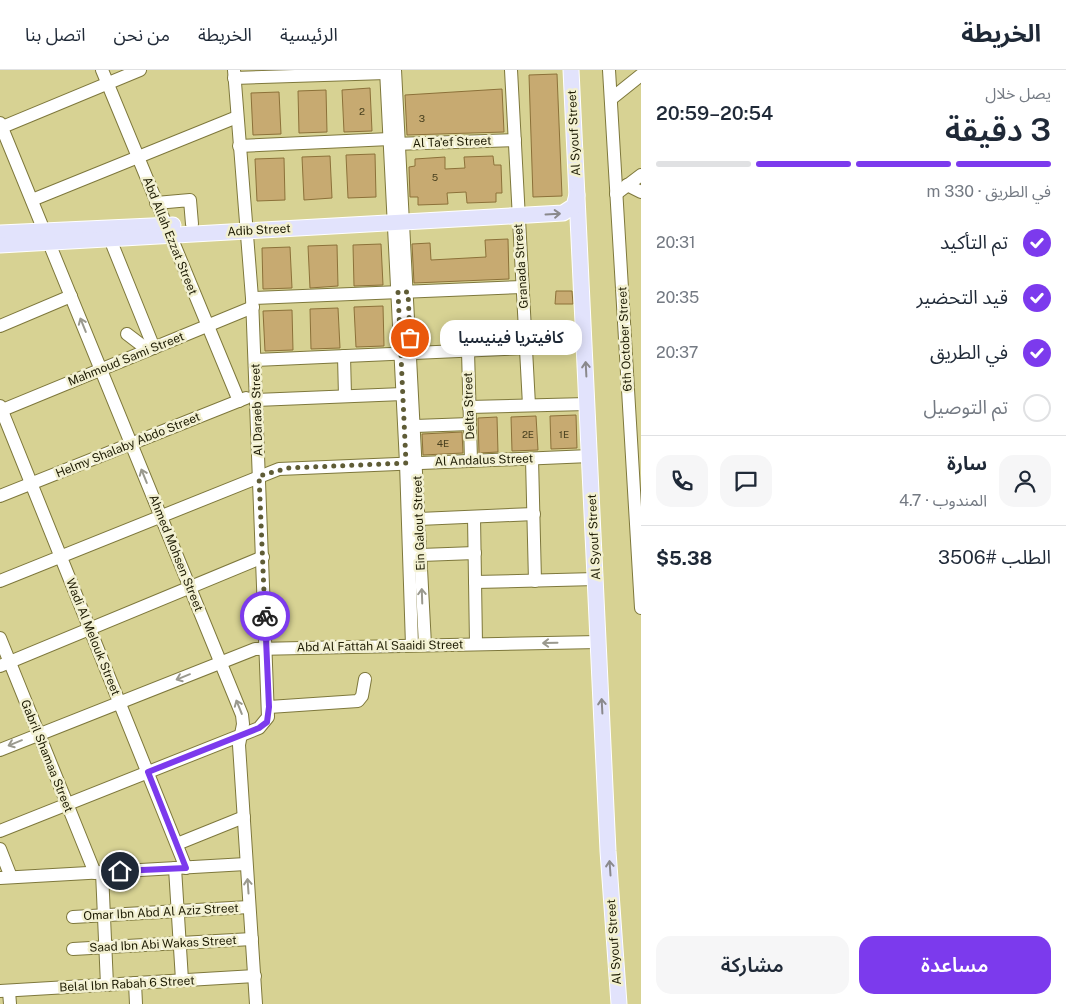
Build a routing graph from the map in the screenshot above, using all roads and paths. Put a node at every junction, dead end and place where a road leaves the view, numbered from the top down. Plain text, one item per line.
1 (102, 70) edge
2 (140, 70) edge
3 (511, 70) edge
4 (571, 70) edge
5 (609, 70) edge
6 (389, 71) edge
7 (234, 74) edge
8 (639, 79) edge
9 (107, 84) junction
10 (611, 99) junction
11 (237, 117) junction
12 (1, 126) edge
13 (515, 140) junction
14 (393, 142) junction
15 (240, 146) junction
16 (138, 157) junction
17 (641, 175) edge
18 (628, 185) junction
19 (641, 192) edge
20 (616, 194) junction
21 (577, 195) junction
22 (32, 200) junction
23 (156, 202) junction
24 (517, 212) junction
25 (399, 218) junction
26 (192, 224) junction
27 (245, 226) junction
28 (168, 230) junction
29 (0, 233) edge
30 (46, 236) junction
31 (110, 239) junction
32 (0, 245) edge
33 (523, 287) junction
34 (403, 292) junction
35 (71, 296) junction
36 (252, 303) junction
37 (0, 326) edge
38 (207, 326) junction
39 (127, 334) dead end
40 (526, 348) junction
41 (151, 349) junction
42 (468, 351) junction
43 (406, 353) junction
44 (344, 356) junction
45 (255, 360) junction
46 (101, 370) junction
47 (521, 375) dead end
48 (403, 394) junction
49 (345, 396) junction
50 (256, 397) junction
51 (238, 401) junction
52 (495, 401) junction
53 (587, 404) junction
54 (529, 406) junction
55 (469, 407) junction
56 (1, 409) edge
57 (470, 424) junction
58 (415, 426) junction
59 (636, 442) edge
60 (131, 444) junction
61 (590, 456) junction
62 (532, 458) junction
63 (471, 461) junction
64 (412, 463) junction
65 (259, 476) junction
66 (31, 484) junction
67 (637, 484) edge
68 (0, 496) edge
69 (534, 514) junction
70 (160, 516) junction
71 (474, 517) junction
72 (419, 519) junction
73 (475, 553) junction
74 (421, 555) junction
75 (61, 557) junction
76 (263, 557) junction
77 (596, 579) junction
78 (0, 581) edge
79 (536, 581) junction
80 (475, 582) junction
81 (190, 588) junction
82 (641, 598) edge
83 (641, 608) edge
84 (90, 629) junction
85 (0, 638) edge
86 (598, 642) junction
87 (476, 644) junction
88 (418, 645) junction
89 (266, 647) junction
90 (220, 662) junction
91 (5, 664) edge
92 (365, 679) dead end
93 (120, 702) junction
94 (269, 707) junction
95 (39, 734) junction
96 (241, 734) junction
97 (0, 750) edge
98 (148, 772) junction
99 (67, 804) junction
100 (244, 817) junction
101 (0, 831) edge
102 (177, 844) junction
103 (0, 850) edge
104 (246, 864) junction
105 (180, 868) junction
106 (98, 873) junction
107 (6, 878) edge
108 (249, 907) junction
109 (178, 911) junction
110 (104, 916) junction
111 (73, 917) dead end
112 (252, 939) junction
113 (180, 943) junction
114 (105, 948) junction
115 (73, 949) dead end
116 (254, 976) junction
117 (182, 980) junction
118 (135, 984) junction
119 (107, 985) junction
120 (5, 991) edge
121 (10, 1004) edge
122 (136, 1004) edge
123 (256, 1004) edge
124 (619, 1004) edge

1 - 9 street, Abd Allah Ezzat Street
2 - 9 street
3 - 13 street, Granada Street
4 - 21 main road, Al Syouf Street
5 - 10 street, 6th October Street
6 - 7 street
6 - 14 street, Ein Galout Street
7 - 11 street, Al Daraeb Street
8 - 10 street
9 - 12 street
9 - 16 street, Abd Allah Ezzat Street
10 - 20 street, 6th October Street
11 - 15 street, Al Daraeb Street
11 - 16 street
12 - 22 street, Ahmed Mohsen Street
13 - 14 street, Al Ta'ef Street
13 - 24 street, Granada Street
14 - 15 street, Al Ta'ef Street
14 - 25 street, Ein Galout Street
15 - 27 street, Al Daraeb Street
16 - 22 street
16 - 23 street, Abd Allah Ezzat Street
17 - 18 street
18 - 19 street
18 - 20 street
20 - 59 street, 6th October Street
24 -> 21 main road, Adib Street
53 -> 21 main road, Al Syouf Street
22 - 30 street, Ahmed Mohsen Street
23 - 26 street
23 - 28 street, Abd Allah Ezzat Street
24 - 25 main road, Adib Street
24 - 33 street, Granada Street
25 - 27 main road, Adib Street
25 - 34 street, Ein Galout Street
26 - 27 main road, Adib Street
26 - 28 main road, Adib Street
27 - 28 main road, Adib Street
27 - 36 street, Al Daraeb Street
28 - 30 main road, Adib Street
28 - 31 main road, Adib Street
28 - 38 street, Abd Allah Ezzat Street
29 - 30 main road, Adib Street
30 - 31 main road, Adib Street
30 - 32 main road, Adib Street
30 - 35 street, Ahmed Mohsen Street
31 - 41 street
33 - 34 street
33 - 40 street, Granada Street
34 - 36 street
34 - 43 street, Ein Galout Street
35 - 37 street
46 -> 35 street, Ahmed Mohsen Street
36 - 38 street, Mahmoud Sami Street
36 - 45 street, Al Daraeb Street
38 - 41 street, Mahmoud Sami Street
38 - 51 street, Abd Allah Ezzat Street
39 - 41 street
40 - 42 street
40 - 54 street, Granada Street
41 - 46 street, Mahmoud Sami Street
42 - 43 street
42 - 55 street, Delta Street
43 - 44 street
43 - 48 street, Ein Galout Street
43 - 58 street, Ein Galout Street
44 - 45 street
44 - 49 street
45 - 50 street, Al Daraeb Street
46 - 56 street, Mahmoud Sami Street
46 - 60 street, Ahmed Mohsen Street
47 - 52 street
48 - 49 street, Helmy Shalaby Abdo Street
48 - 64 street, Ein Galout Street
49 - 50 street, Helmy Shalaby Abdo Street
50 - 51 street, Helmy Shalaby Abdo Street
50 - 65 street, Al Daraeb Street
51 - 60 street, Helmy Shalaby Abdo Street
52 - 54 street
52 - 55 street
53 - 54 street
53 - 61 main road, Al Syouf Street
55 - 57 street, Delta Street
56 - 66 street, Wadi Al Melouk Street
57 - 58 street
57 - 63 street, Delta Street
58 - 64 street, Ein Galout Street
59 - 67 street, 6th October Street
60 - 66 street, Helmy Shalaby Abdo Street
70 -> 60 street, Ahmed Mohsen Street
61 - 62 street, Al Andalus Street
61 - 77 main road, Al Syouf Street
62 - 63 street, Al Andalus Street
62 - 69 street
63 - 64 street, Al Andalus Street
64 - 65 street, Al Andalus Street
64 - 72 street, Ein Galout Street
64 - 88 street, Ein Galout Street
65 - 70 street, Al Andalus Street
65 - 76 street, Al Daraeb Street
66 - 68 street, Helmy Shalaby Abdo Street
66 - 75 street, Wadi Al Melouk Street
67 - 82 street, 6th October Street
69 - 71 street
69 - 79 street
70 - 75 street, Al Andalus Street
70 - 81 street, Ahmed Mohsen Street
71 - 72 street
71 - 73 street
72 - 74 street, Ein Galout Street
73 - 74 street
73 - 80 street
88 -> 74 street, Ein Galout Street
75 - 78 street, Al Andalus Street
75 - 84 street, Wadi Al Melouk Street
76 - 81 street
76 - 89 street, Al Daraeb Street
77 - 79 street
77 - 86 main road, Al Syouf Street
79 - 80 street
80 - 87 street
81 - 84 street
81 - 90 street, Ahmed Mohsen Street
82 - 83 street, 6th October Street
84 - 91 street
84 - 93 street, Wadi Al Melouk Street
85 - 91 street, Gabril Shamaa Street
86 -> 87 street, Abd Al Fattah Al Saaidi Street
124 -> 86 main road, Al Syouf Street
87 - 88 street, Abd Al Fattah Al Saaidi Street
88 - 89 street, Abd Al Fattah Al Saaidi Street
89 - 90 street, Abd Al Fattah Al Saaidi Street
89 - 94 street, Al Daraeb Street
90 -> 93 street, Abd Al Fattah Al Saaidi Street
96 -> 90 street, Ahmed Mohsen Street
91 - 95 street, Gabril Shamaa Street
92 - 94 street
93 - 95 street, Abd Al Fattah Al Saaidi Street
93 - 98 street, Wadi Al Melouk Street
94 - 96 street
95 -> 97 street, Abd Al Fattah Al Saaidi Street
95 - 99 street, Gabril Shamaa Street
96 - 98 street
96 - 100 street, Ahmed Mohsen Street
98 - 99 street
98 - 102 street, Wadi Al Melouk Street
99 - 101 street
99 - 106 street, Gabril Shamaa Street
100 - 102 street
100 - 104 street, Ahmed Mohsen Street
102 - 105 street, Wadi Al Melouk Street
103 - 107 street
104 - 105 street
108 -> 104 street, Ahmed Mohsen Street
105 - 106 street
105 - 109 street, Wadi Al Melouk Street
106 - 107 street
106 - 110 street, Gabril Shamaa Street
108 - 109 street, Omar Ibn Abd Al Aziz Street
108 - 112 street, Ahmed Mohsen Street
109 - 110 street, Omar Ibn Abd Al Aziz Street
109 - 113 street, Wadi Al Melouk Street
110 - 111 street, Omar Ibn Abd Al Aziz Street
110 - 114 street, Gabril Shamaa Street
112 - 113 street, Saad Ibn Abi Wakas Street
112 - 116 street, Ahmed Mohsen Street
113 - 114 street, Saad Ibn Abi Wakas Street
113 - 117 street, Wadi Al Melouk Street
114 - 115 street, Saad Ibn Abi Wakas Street
114 - 119 street, Gabril Shamaa Street
116 - 117 street, Belal Ibn Rabah 6 Street
116 - 123 street, Ahmed Mohsen Street
117 - 118 street, Belal Ibn Rabah 6 Street
118 - 119 street, Belal Ibn Rabah 6 Street
118 - 122 street
119 - 120 street, Belal Ibn Rabah 6 Street
120 - 121 street

